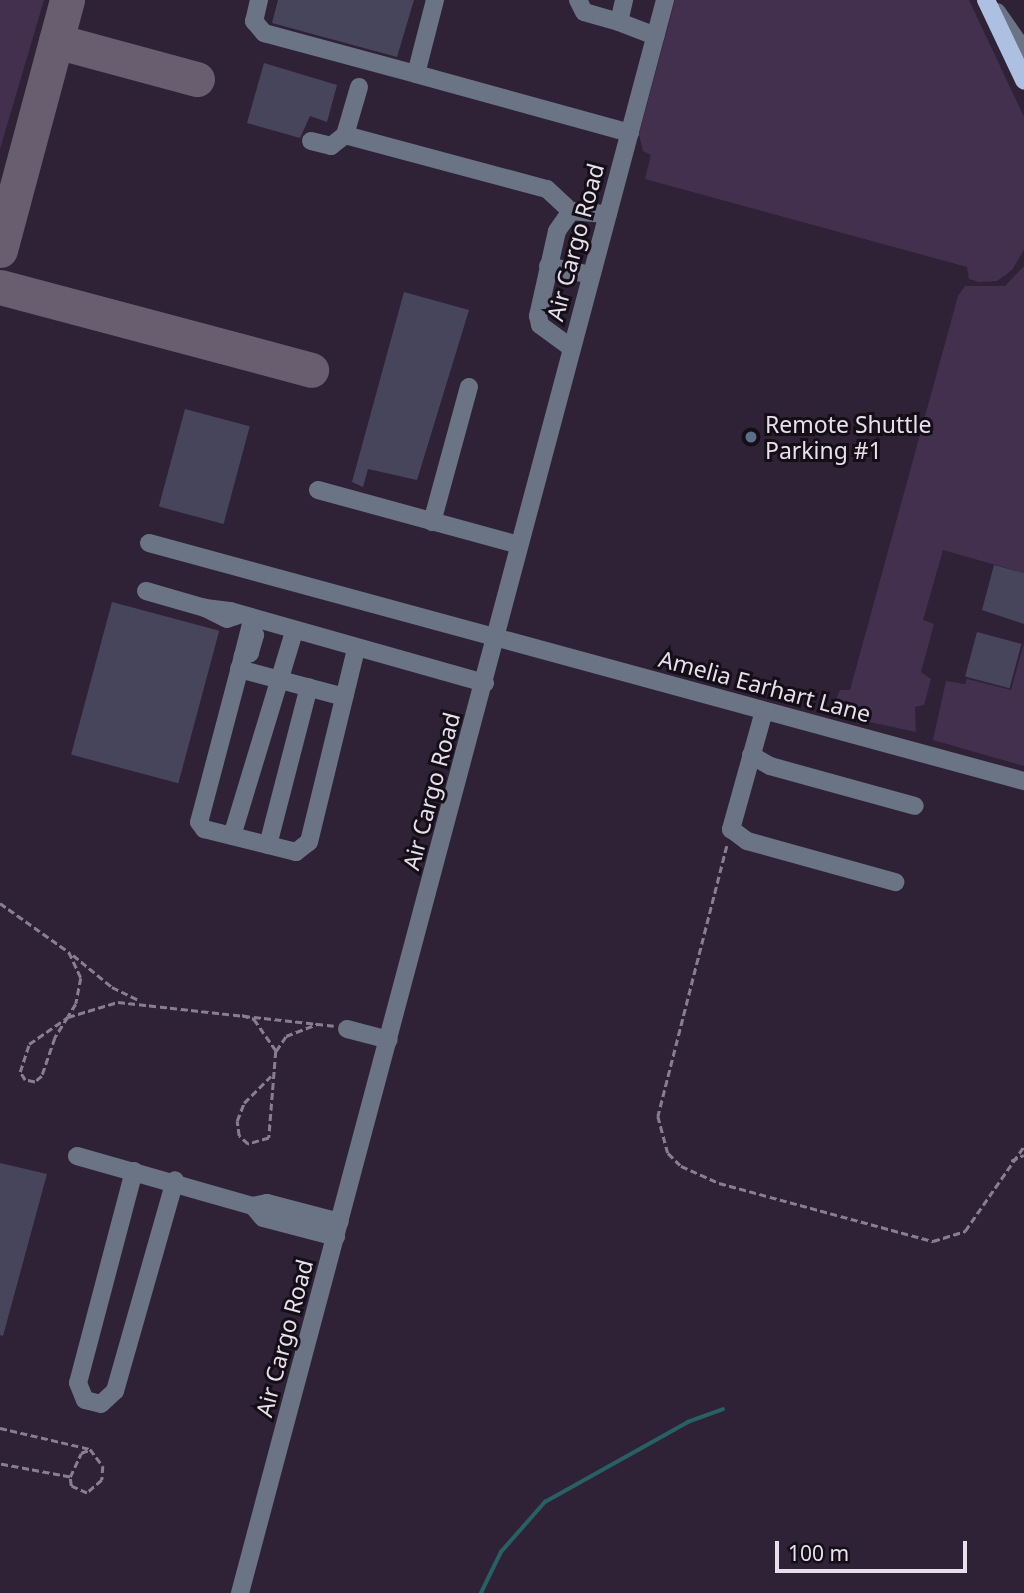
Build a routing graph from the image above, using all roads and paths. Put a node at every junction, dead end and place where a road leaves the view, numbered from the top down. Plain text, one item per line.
1 (259, 0) edge
2 (435, 0) edge
3 (579, 0) edge
4 (624, 0) edge
5 (665, 0) edge
6 (988, 0) edge
7 (619, 22) junction
8 (655, 36) junction
9 (1024, 51) edge
10 (416, 74) junction
11 (1024, 80) edge
12 (359, 87) dead end
13 (630, 133) junction
14 (345, 135) junction
15 (312, 141) dead end
16 (571, 211) junction
17 (608, 214) junction
18 (548, 266) junction
19 (591, 275) junction
20 (572, 348) junction
21 (468, 387) dead end
22 (318, 490) dead end
23 (432, 522) junction
24 (149, 543) dead end
25 (519, 545) junction
26 (145, 591) dead end
27 (246, 621) junction
28 (294, 632) junction
29 (494, 637) junction
30 (356, 649) junction
31 (241, 662) junction
32 (278, 678) junction
33 (485, 683) junction
34 (309, 687) junction
35 (344, 697) junction
36 (764, 710) junction
37 (751, 755) junction
38 (1024, 781) edge
39 (915, 806) dead end
40 (731, 829) junction
41 (232, 836) junction
42 (268, 845) junction
43 (895, 882) dead end
44 (0, 903) edge
45 (69, 952) junction
46 (142, 1001) junction
47 (236, 1012) junction
48 (68, 1017) junction
49 (323, 1024) junction
50 (347, 1029) joint
51 (389, 1040) junction
52 (276, 1051) junction
53 (271, 1076) junction
54 (1024, 1146) edge
55 (1024, 1155) edge
56 (77, 1156) dead end
57 (1008, 1163) junction
58 (134, 1171) junction
59 (175, 1180) junction
60 (338, 1230) junction
61 (0, 1428) edge
62 (90, 1449) junction
63 (0, 1464) edge
64 (70, 1477) junction
65 (240, 1593) edge

1 - 10 street
2 - 10 street
3 - 7 street
4 - 7 street
5 - 8 street, Air Cargo Road
6 - 9 street
6 - 11 main road
7 - 8 street
8 - 13 street, Air Cargo Road
10 - 13 street
12 - 14 street
13 - 17 street, Air Cargo Road
14 - 15 street
14 - 16 street
16 - 17 street
16 - 18 street
17 - 19 street, Air Cargo Road
18 - 19 street
18 - 20 street
19 - 20 street, Air Cargo Road
20 - 25 street, Air Cargo Road
21 - 23 street
22 - 23 street
23 - 25 street
24 - 29 street, Amelia Earhart Lane
25 - 29 street, Air Cargo Road
26 - 27 street
27 - 28 street
27 - 31 street
28 - 30 street
28 - 32 street
29 - 33 street, Air Cargo Road
29 - 36 street, Amelia Earhart Lane
30 - 33 street
30 - 35 street
31 - 32 street
31 - 41 street
32 - 34 street
32 - 41 street
33 - 51 street, Air Cargo Road
34 - 35 street
34 - 42 street
35 - 42 street
36 - 37 street
36 - 38 street, Amelia Earhart Lane
37 - 39 street
37 - 40 street
40 - 43 street
40 - 57 path
41 - 42 street
44 - 45 path
45 - 46 path
45 - 48 path
46 - 47 path
46 - 48 path
47 - 49 path
47 - 52 path
48 - 48 path
49 - 50 path
49 - 52 path
50 - 51 street
51 - 60 street, Air Cargo Road
52 - 53 path
53 - 53 path
54 - 57 path
55 - 57 path
56 - 58 street
58 - 59 street
58 - 59 street
59 - 60 street
60 - 65 street, Air Cargo Road
61 - 62 path
62 - 64 path
62 - 64 path
63 - 64 path

